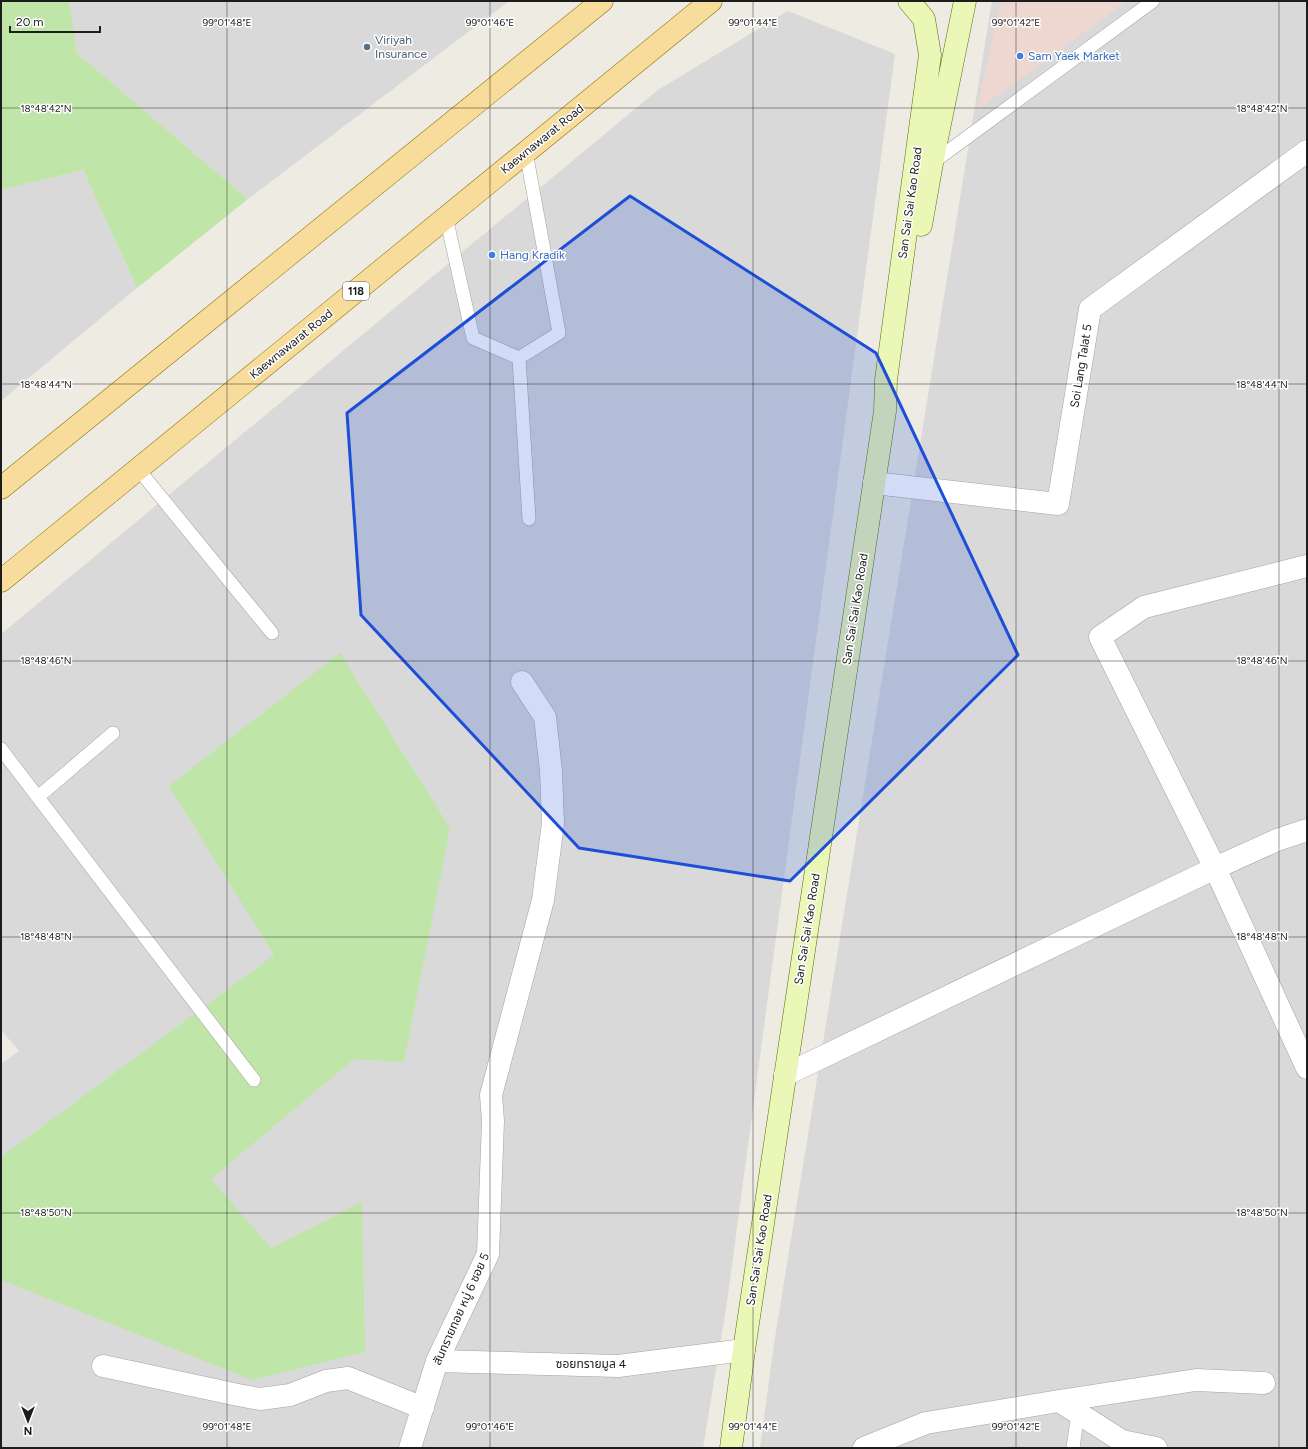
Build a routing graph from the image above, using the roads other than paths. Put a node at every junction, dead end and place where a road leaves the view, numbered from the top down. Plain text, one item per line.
1 (602, 1) edge
2 (710, 1) edge
3 (909, 1) edge
4 (964, 1) edge
5 (1154, 1) edge
6 (1307, 151) edge
7 (526, 152) junction
8 (932, 163) junction
9 (446, 217) junction
10 (519, 358) junction
11 (885, 411) junction
12 (138, 469) junction
13 (874, 483) junction
14 (1, 488) edge
15 (529, 520) dead end
16 (1307, 566) edge
17 (1, 581) edge
18 (272, 633) dead end
19 (522, 682) dead end
20 (113, 733) dead end
21 (1, 749) edge
22 (38, 797) junction
23 (1307, 830) edge
24 (1215, 868) junction
25 (1301, 1042) edge
26 (1307, 1068) edge
27 (785, 1075) junction
28 (254, 1080) dead end
29 (744, 1350) junction
30 (437, 1361) junction
31 (102, 1366) dead end
32 (1264, 1384) dead end
33 (1059, 1401) junction
34 (422, 1408) junction
35 (1078, 1413) junction
36 (410, 1448) edge
37 (731, 1448) edge
38 (864, 1448) edge
39 (1073, 1448) edge
40 (1156, 1448) edge

1 - 14 main road
2 - 7 main road, Kaewnawarat Road / 118
3 - 11 main road, San Sai Sai Kao Road
4 - 8 main road, San Sai Sai Kao Road
5 - 8 lane
6 - 13 street, Soi Lang Talat 5
7 - 9 main road, Kaewnawarat Road / 118
7 - 10 lane
8 - 11 main road, San Sai Sai Kao Road
9 - 10 lane
9 - 12 main road, Kaewnawarat Road / 118
10 - 15 lane
11 - 13 main road, San Sai Sai Kao Road
12 - 17 main road, Kaewnawarat Road / 118
12 - 18 lane
13 - 27 main road, San Sai Sai Kao Road
16 - 24 street
19 - 30 street, สันทรายทอย หมู่ 6 ซอย 5
20 - 22 lane
21 - 22 lane
22 - 28 lane
23 - 24 street
24 - 25 street
24 - 27 street
25 - 26 street
27 - 29 main road, San Sai Sai Kao Road
29 - 30 street, ซอยทรายมูล 4
29 - 37 main road, San Sai Sai Kao Road
30 - 34 street, สันทรายทอย หมู่ 6 ซอย 5
31 - 34 street
32 - 33 street
33 - 35 street
33 - 38 street
34 - 36 street, สันทรายทอย หมู่ 6 ซอย 5
35 - 39 lane
35 - 40 street

